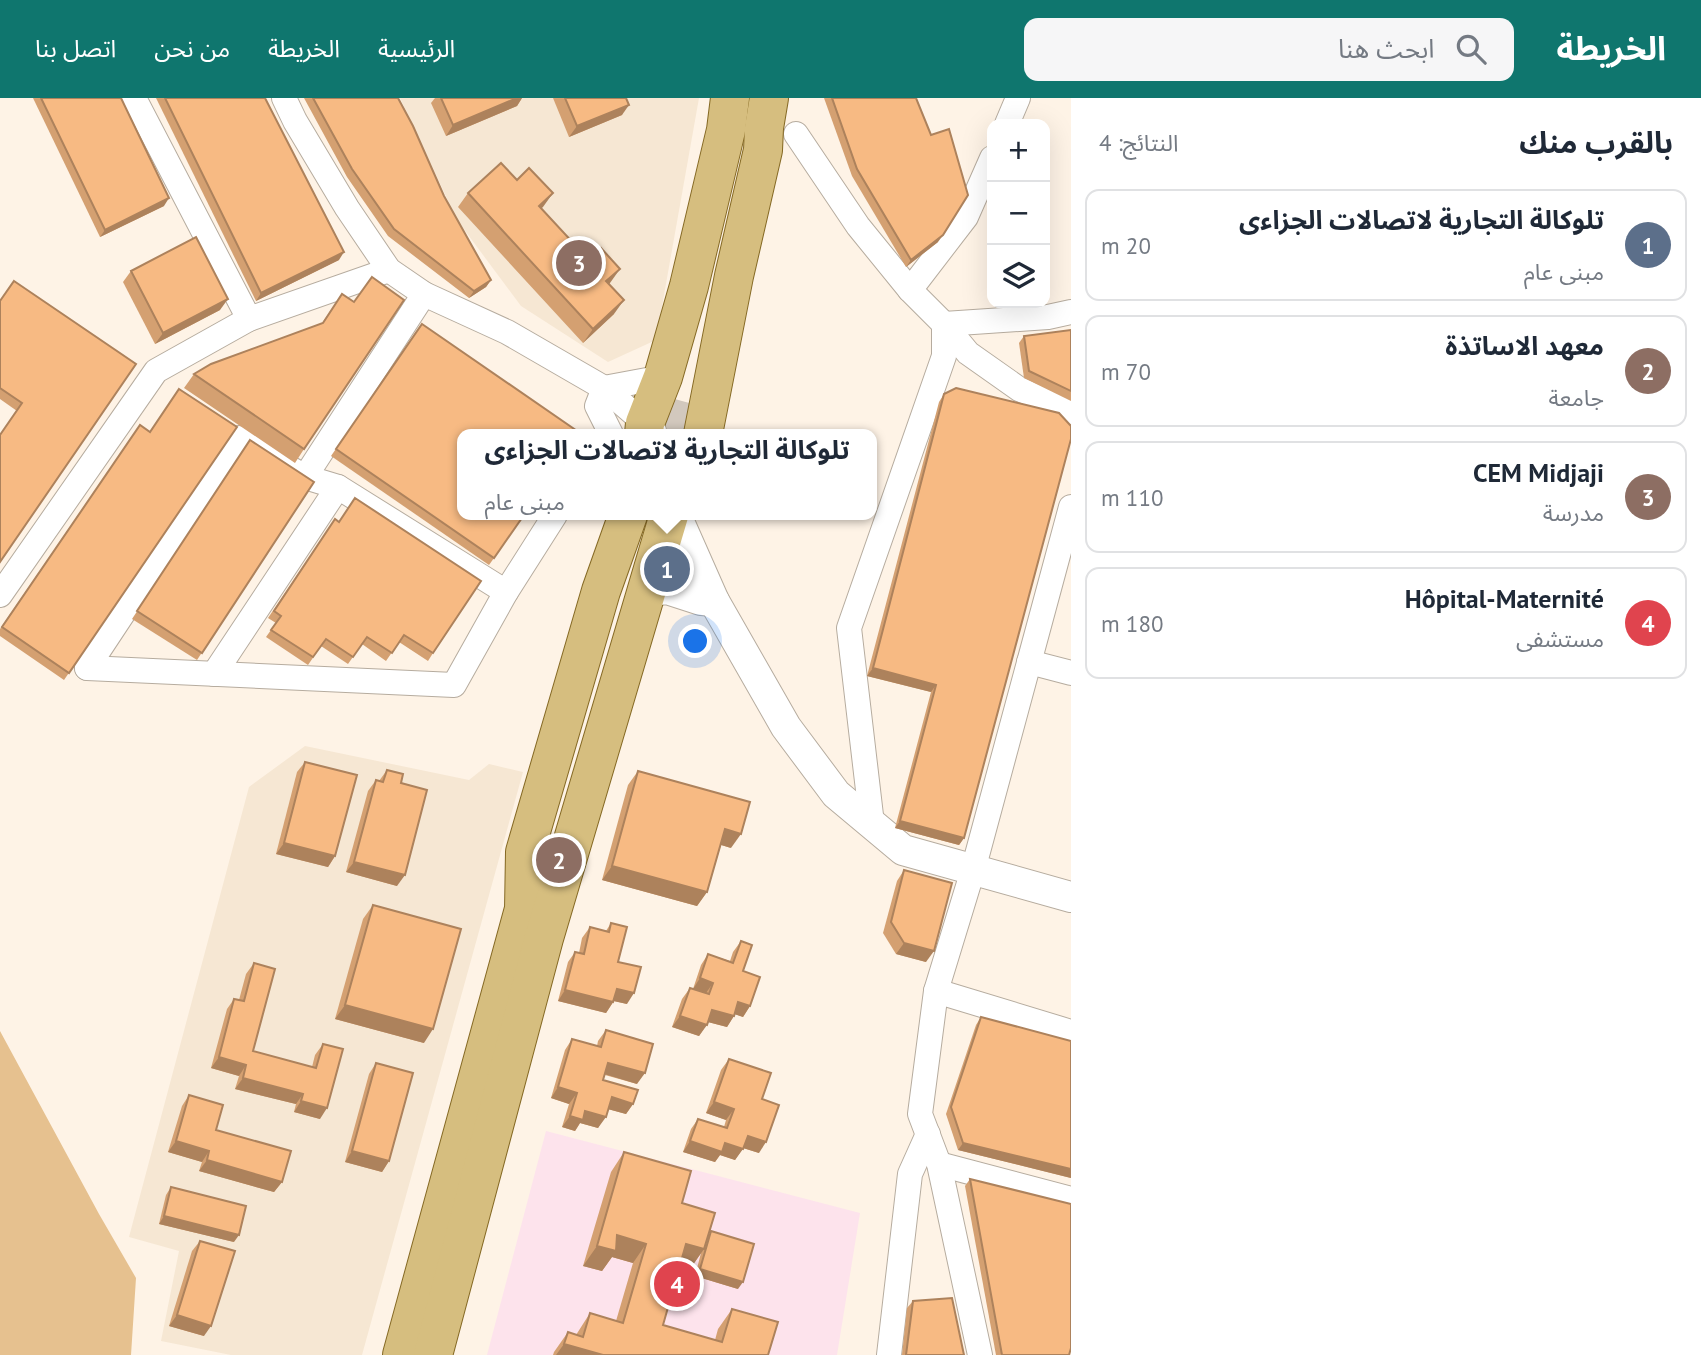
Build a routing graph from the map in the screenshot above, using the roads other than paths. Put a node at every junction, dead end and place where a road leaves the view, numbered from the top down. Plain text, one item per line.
1 (134, 98) edge
2 (284, 98) edge
3 (1018, 98) edge
4 (728, 114) edge
5 (1009, 119) edge
6 (774, 122) edge
7 (987, 169) edge
8 (389, 270) junction
9 (910, 290) junction
10 (424, 294) junction
11 (1071, 312) edge
12 (248, 319) junction
13 (944, 324) junction
14 (604, 388) junction
15 (672, 391) junction
16 (1071, 412) edge
17 (636, 429) edge
18 (637, 429) edge
19 (641, 429) edge
20 (704, 429) tunnel mouth
21 (305, 477) junction
22 (338, 487) junction
23 (1071, 507) edge
24 (552, 520) edge
25 (668, 520) edge
26 (678, 520) edge
27 (700, 520) edge
28 (633, 538) edge
29 (506, 592) junction
30 (647, 592) junction
31 (0, 595) edge
32 (714, 601) junction
33 (1029, 662) junction
34 (1071, 673) edge
35 (214, 674) junction
36 (872, 824) junction
37 (972, 870) junction
38 (1071, 897) edge
39 (534, 923) junction
40 (936, 991) junction
41 (1071, 1032) edge
42 (928, 1134) junction
43 (939, 1164) junction
44 (1071, 1199) edge
45 (402, 1355) edge
46 (433, 1355) edge
47 (889, 1355) edge
48 (980, 1355) edge

1 - 12 street
2 - 8 street
3 - 5 street
4 - 15 main road
6 - 9 street
6 - 15 main road
6 - 20 main road
7 - 9 street
8 - 10 street
8 - 12 street
9 - 13 street
10 - 14 street
10 - 21 street
11 - 13 street
12 - 31 street
13 - 16 street
13 - 36 street
14 - 15 street
14 - 17 street
14 - 18 street
15 - 19 main road
21 - 22 street
21 - 35 street
22 - 29 street
22 - 35 street
23 - 33 street
24 - 29 street
25 - 30 main road
26 - 32 street
27 - 32 street
28 - 39 main road
29 - 35 street
30 - 32 street
30 - 39 main road
32 - 36 street
33 - 34 street
33 - 37 street
36 - 37 street
37 - 38 street
37 - 40 street
39 - 45 main road
39 - 46 main road
40 - 41 street
40 - 42 street
42 - 43 street
42 - 47 street
43 - 44 street
43 - 48 street

